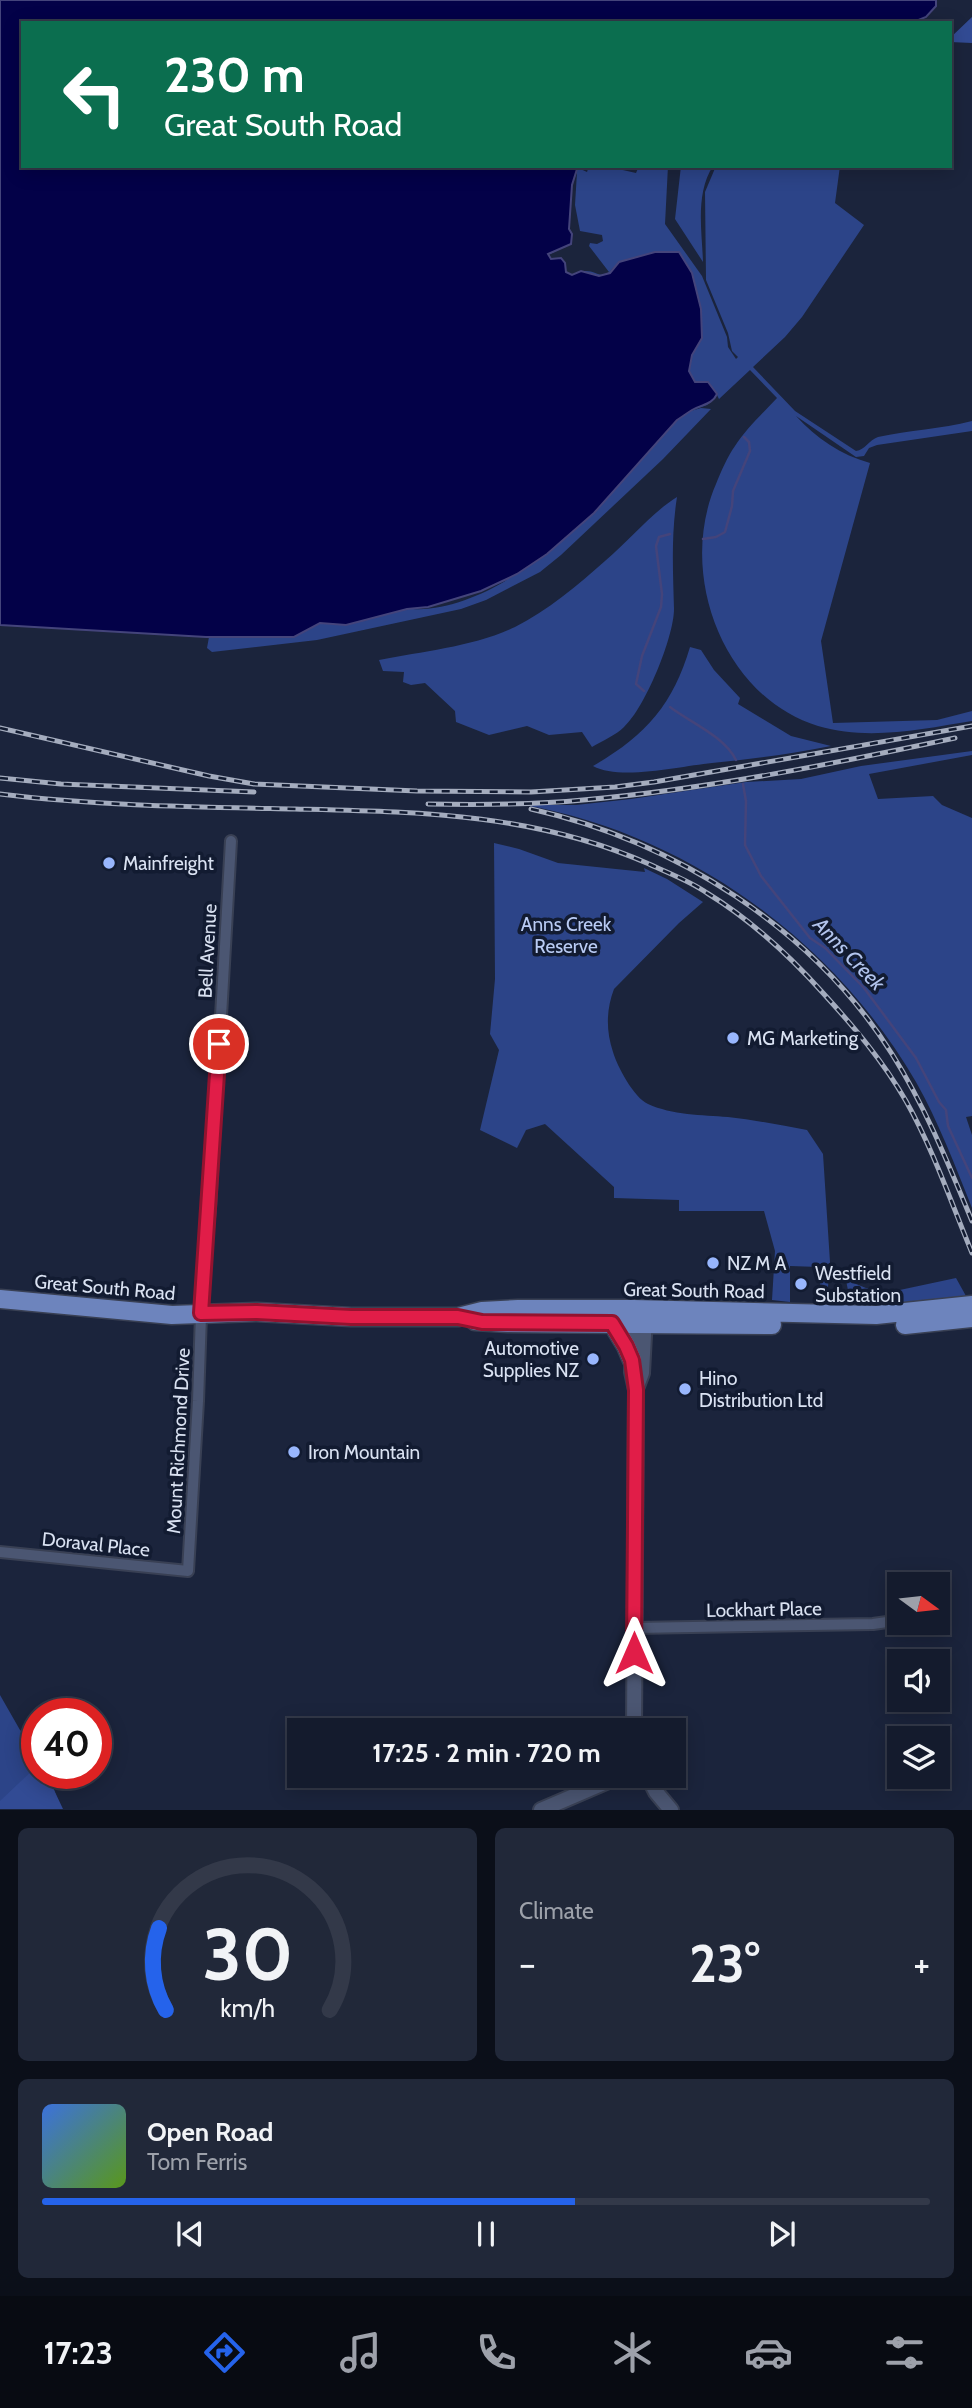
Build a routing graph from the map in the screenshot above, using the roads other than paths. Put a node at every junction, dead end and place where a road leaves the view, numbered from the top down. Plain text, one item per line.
1 (231, 841) dead end
2 (0, 1299) edge
3 (972, 1305) edge
4 (201, 1313) junction
5 (458, 1317) junction
6 (639, 1317) junction
7 (972, 1318) edge
8 (612, 1323) junction
9 (632, 1360) junction
10 (636, 1390) junction
11 (0, 1552) edge
12 (188, 1571) joint
13 (887, 1622) edge
14 (634, 1628) junction
15 (635, 1718) edge
16 (593, 1788) edge
17 (654, 1788) edge
18 (541, 1810) edge
19 (671, 1810) edge

1 - 4 street, Bell Avenue
2 - 4 main road, Great South Road
3 - 6 main road, Great South Road
4 - 5 main road, Great South Road
4 - 12 street, Mount Richmond Drive
5 - 6 main road, Great South Road
5 - 8 main road, Great South Road
6 - 7 main road, Great South Road
6 - 8 main road, Great South Road
6 - 9 street
6 - 10 street
8 - 9 main road
9 - 10 street
10 - 14 street
11 - 12 street, Doraval Place
13 - 14 street, Lockhart Place
14 - 15 street
16 - 18 street
17 - 19 street

